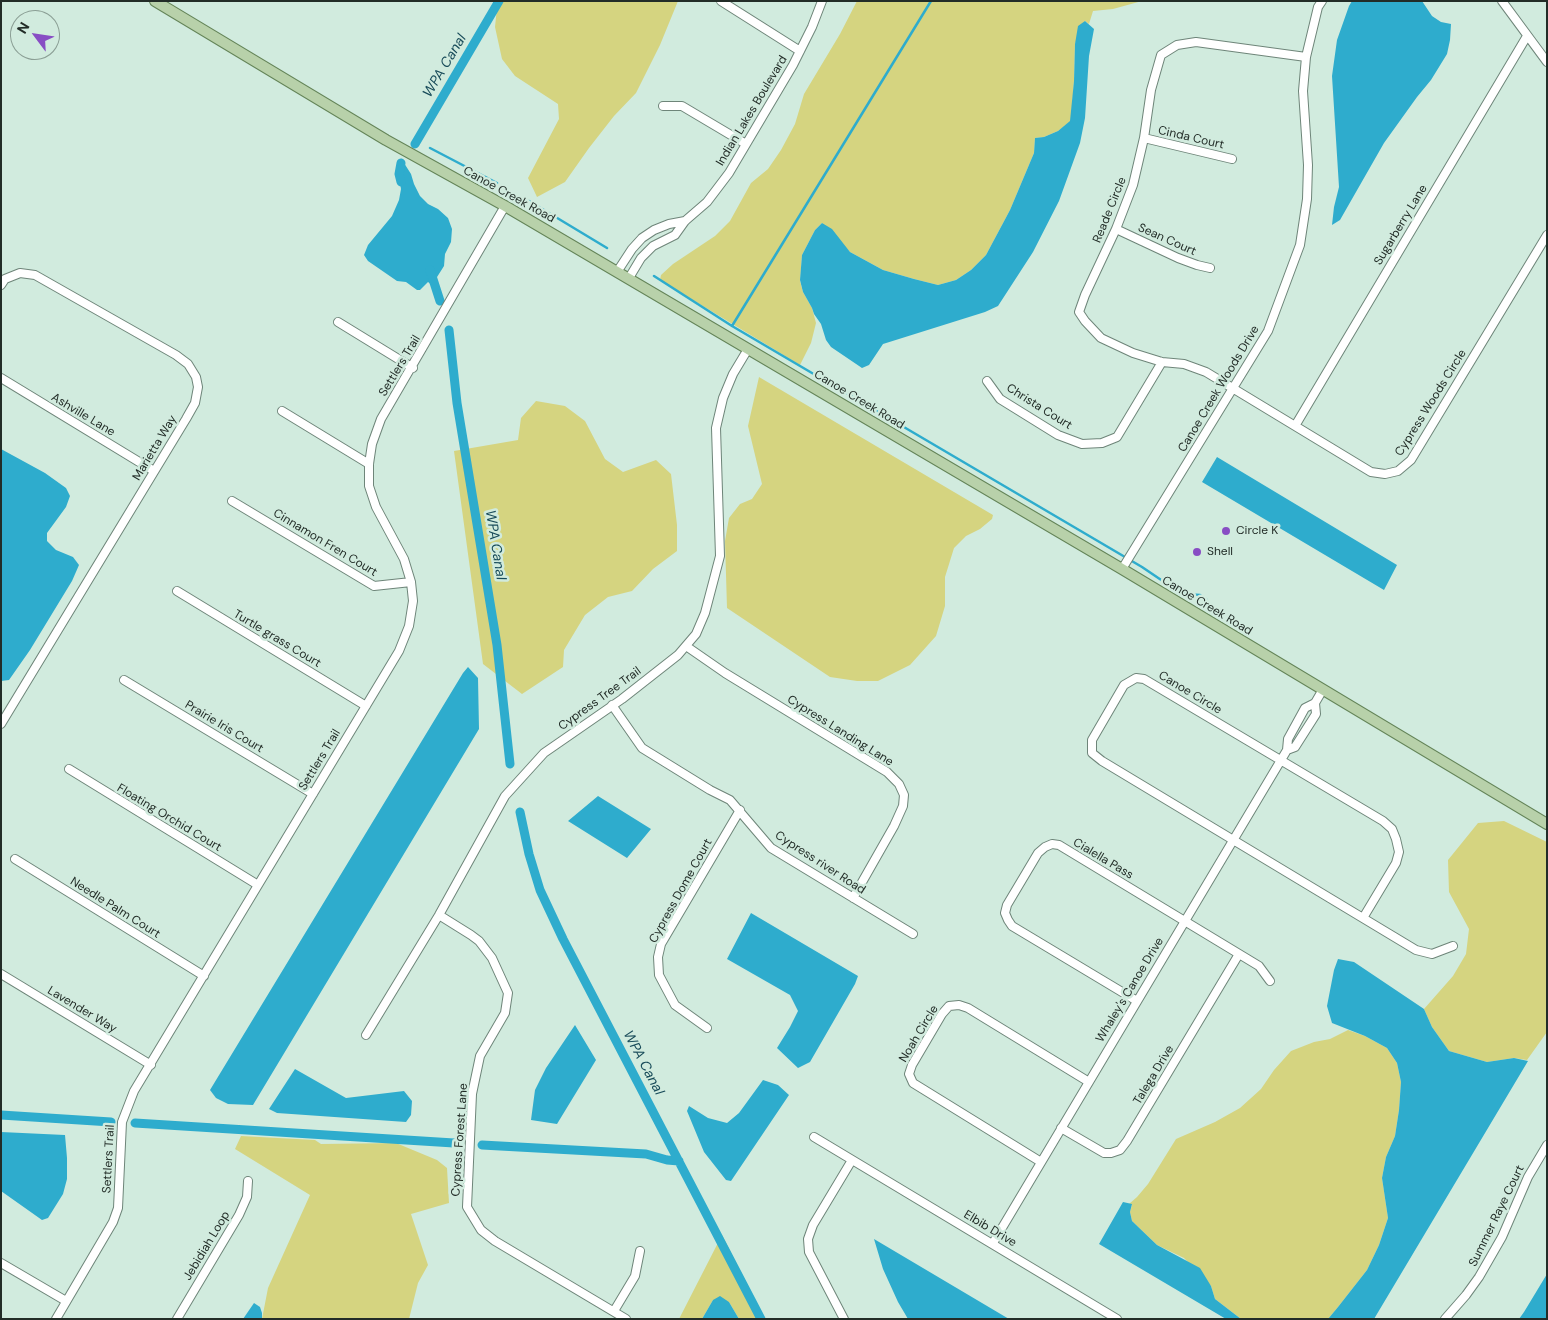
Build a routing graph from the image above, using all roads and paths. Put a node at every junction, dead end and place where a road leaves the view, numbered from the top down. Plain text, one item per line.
1 (155, 1) edge
2 (722, 1) edge
3 (822, 1) edge
4 (1322, 1) edge
5 (1502, 1) edge
6 (1527, 36) junction
7 (800, 51) junction
8 (1306, 56) junction
9 (1547, 62) edge
10 (662, 106) dead end
11 (1144, 138) junction
12 (746, 144) junction
13 (1232, 159) dead end
14 (506, 206) junction
15 (686, 221) junction
16 (1116, 229) junction
17 (1547, 235) edge
18 (1210, 268) dead end
19 (617, 272) junction
20 (629, 278) junction
21 (1, 285) edge
22 (338, 322) dead end
23 (748, 349) junction
24 (1162, 362) junction
25 (413, 368) junction
26 (1, 378) edge
27 (987, 381) dead end
28 (1233, 388) junction
29 (282, 411) dead end
30 (1294, 426) junction
31 (369, 464) junction
32 (154, 471) junction
33 (232, 501) dead end
34 (1122, 569) junction
35 (411, 582) junction
36 (176, 591) dead end
37 (686, 646) junction
38 (124, 680) dead end
39 (1322, 690) junction
40 (1315, 703) junction
41 (612, 705) junction
42 (366, 706) junction
43 (1, 724) edge
44 (1287, 750) junction
45 (1281, 760) junction
46 (69, 770) dead end
47 (313, 794) junction
48 (740, 810) junction
49 (1547, 824) edge
50 (1233, 840) junction
51 (15, 859) dead end
52 (258, 885) junction
53 (853, 898) junction
54 (438, 915) junction
55 (1363, 918) junction
56 (1185, 921) junction
57 (913, 934) dead end
58 (1453, 946) dead end
59 (1239, 954) junction
60 (1, 974) edge
61 (204, 976) junction
62 (1270, 981) dead end
63 (1137, 1001) junction
64 (707, 1028) dead end
65 (366, 1035) dead end
66 (150, 1064) junction
67 (1089, 1082) junction
68 (1061, 1128) junction
69 (814, 1137) dead end
70 (1547, 1145) edge
71 (852, 1160) junction
72 (1041, 1162) junction
73 (248, 1181) dead end
74 (993, 1243) junction
75 (640, 1251) dead end
76 (1, 1263) edge
77 (66, 1301) junction
78 (614, 1311) junction
79 (56, 1319) edge
80 (176, 1319) edge
81 (626, 1319) edge
82 (844, 1319) edge
83 (1117, 1319) edge
84 (1445, 1319) edge

1 - 14 main road, Canoe Creek Road
2 - 7 street
3 - 7 street, Indian Lakes Boulevard
4 - 8 street, Canoe Creek Woods Drive
5 - 6 street
6 - 9 street
6 - 30 street, Sugarberry Lane
7 - 12 street, Indian Lakes Boulevard
8 - 11 street, Reade Circle
8 - 28 street, Canoe Creek Woods Drive
10 - 12 street
11 - 13 street, Cinda Court
11 - 16 street, Reade Circle
12 - 15 street, Indian Lakes Boulevard
14 - 19 main road, Canoe Creek Road
14 - 25 street, Settlers Trail
15 - 19 street, Indian Lakes Boulevard
15 - 20 street, Indian Lakes Boulevard
16 - 18 street, Sean Court
16 - 24 street, Reade Circle
17 - 30 street, Cypress Woods Circle
19 - 20 main road, Canoe Creek Road
20 - 23 main road, Canoe Creek Road
21 - 32 street, Marietta Way
22 - 25 street
23 - 34 main road, Canoe Creek Road
23 - 37 street, Cypress Tree Trail
24 - 27 street, Christa Court
24 - 28 street, Reade Circle
25 - 31 street, Settlers Trail
26 - 32 street, Ashville Lane
28 - 30 street, Cypress Woods Circle
28 - 34 street, Canoe Creek Woods Drive
29 - 31 street
31 - 35 street, Settlers Trail
32 - 43 street, Marietta Way
33 - 35 street, Cinnamon Fren Court
34 - 39 main road, Canoe Creek Road
35 - 42 street, Settlers Trail
36 - 42 street, Turtle grass Court
37 - 41 street, Cypress Tree Trail
37 - 53 street, Cypress Landing Lane
38 - 47 street, Prairie Iris Court
39 - 40 street, Whaley's Canoe Drive
39 - 49 main road, Canoe Creek Road
40 - 44 street, Whaley's Canoe Drive
40 - 44 street, Whaley's Canoe Drive
41 - 48 street, Cypress river Road
41 - 54 street, Cypress Tree Trail
42 - 47 street, Settlers Trail
44 - 45 street, Whaley's Canoe Drive
45 - 50 street, Whaley's Canoe Drive
45 - 50 street, Canoe Circle
45 - 55 street, Canoe Circle
46 - 52 street, Floating Orchid Court
47 - 52 street, Settlers Trail
48 - 53 street, Cypress river Road
48 - 64 street, Cypress Dome Court
50 - 55 street, Canoe Circle
50 - 56 street, Whaley's Canoe Drive
51 - 61 street, Needle Palm Court
52 - 61 street, Settlers Trail
53 - 57 street, Cypress river Road
54 - 65 street, Cypress Tree Trail
54 - 78 street, Cypress Forest Lane
55 - 58 street, Canoe Circle
56 - 59 street, Cialella Pass
56 - 63 street, Whaley's Canoe Drive
56 - 63 street, Cialella Pass
59 - 62 street, Cialella Pass
59 - 68 street, Talega Drive
60 - 66 street, Lavender Way
61 - 66 street, Settlers Trail
63 - 67 street, Whaley's Canoe Drive
66 - 77 street, Settlers Trail
67 - 68 street, Whaley's Canoe Drive
67 - 72 street, Noah Circle
68 - 72 street, Whaley's Canoe Drive
69 - 71 street, Elbib Drive
70 - 84 street, Summer Raye Court
71 - 74 street, Elbib Drive
71 - 82 street
72 - 74 street, Whaley's Canoe Drive
73 - 80 street, Jebidiah Loop
74 - 83 street, Elbib Drive
75 - 78 street
76 - 77 street
77 - 79 street, Settlers Trail
78 - 81 street, Cypress Forest Lane

